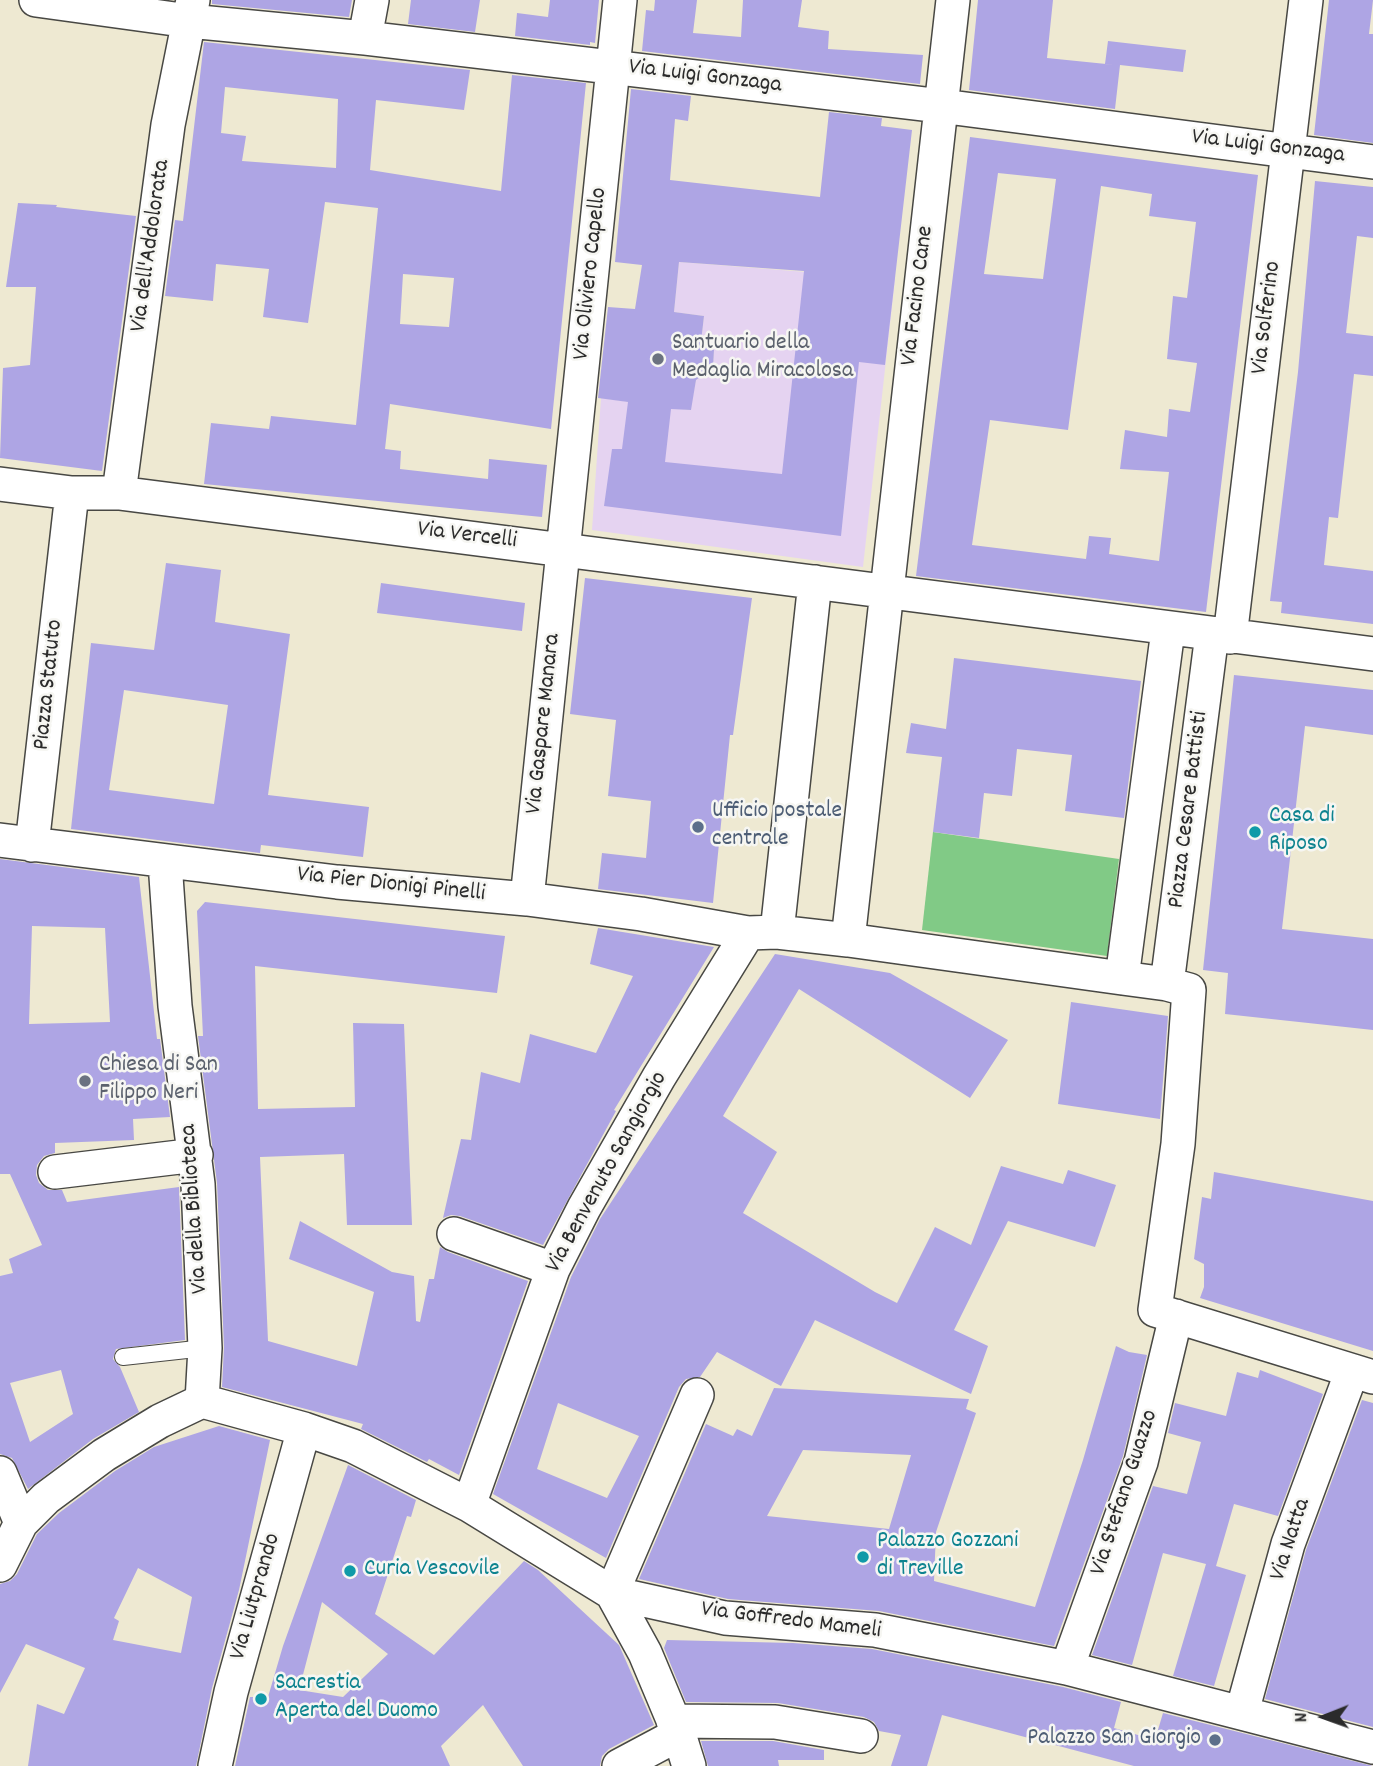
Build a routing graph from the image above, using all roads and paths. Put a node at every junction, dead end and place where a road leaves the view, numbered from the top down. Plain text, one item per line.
1 (36, 0) edge
2 (372, 0) edge
3 (620, 0) edge
4 (953, 0) edge
5 (1306, 0) edge
6 (191, 10) edge
7 (365, 38) junction
8 (614, 67) junction
9 (941, 106) junction
10 (1288, 151) junction
11 (1373, 162) edge
12 (0, 484) edge
13 (119, 493) junction
14 (72, 494) junction
15 (564, 549) junction
16 (815, 582) junction
17 (885, 593) junction
18 (1168, 630) junction
19 (1221, 635) junction
20 (1373, 654) edge
21 (16, 843) edge
22 (165, 862) junction
23 (527, 899) junction
24 (763, 933) junction
25 (848, 940) junction
26 (1122, 978) junction
27 (1167, 984) junction
28 (196, 1155) junction
29 (55, 1172) dead end
30 (454, 1234) dead end
31 (553, 1269) junction
32 (1166, 1313) junction
33 (205, 1348) junction
34 (123, 1357) dead end
35 (1362, 1374) edge
36 (696, 1395) dead end
37 (202, 1401) junction
38 (304, 1429) junction
39 (0, 1473) edge
40 (469, 1505) junction
41 (21, 1523) junction
42 (0, 1565) edge
43 (612, 1593) junction
44 (1068, 1668) junction
45 (1241, 1712) junction
46 (676, 1727) junction
47 (860, 1736) dead end
48 (1373, 1747) edge
49 (215, 1766) edge
50 (619, 1766) edge
51 (689, 1766) edge

1 - 6 street, Via Luigi Gonzaga
2 - 7 street
3 - 8 street, Via Oliviero Capello
4 - 9 street, Via Facino Cane
5 - 10 street, Via Solferino
6 - 7 street, Via Luigi Gonzaga
6 - 13 street, Via dell'Addolorata
7 - 8 street, Via Luigi Gonzaga
8 - 9 street, Via Luigi Gonzaga
8 - 15 street, Via Oliviero Capello
9 - 10 street, Via Luigi Gonzaga
9 - 17 street, Via Facino Cane
10 - 11 street, Via Luigi Gonzaga
10 - 19 street, Via Solferino
12 - 14 street, Via Vercelli
13 - 14 street, Via Vercelli
13 - 15 street, Via Vercelli
14 - 21 street, Piazza Statuto
15 - 16 street, Via Vercelli
15 - 23 street, Via Gaspare Manara
16 - 17 street
16 - 24 street
17 - 18 street
17 - 25 street
18 - 19 street
18 - 26 street, Piazza Cesare Battisti
19 - 20 street
19 - 27 street, Piazza Cesare Battisti
21 - 22 street, Via Pier Dionigi Pinelli
22 - 23 street, Via Pier Dionigi Pinelli
22 - 28 street, Via della Biblioteca
23 - 24 street, Via Pier Dionigi Pinelli
24 - 25 street
24 - 31 street, Via Benvenuto Sangiorgio
25 - 26 street
26 - 27 street
27 - 32 street, Via Stefano Guazzo
28 - 29 street
28 - 33 street, Via della Biblioteca
30 - 31 street
31 - 40 street, Via Benvenuto Sangiorgio
32 - 35 street
32 - 44 street, Via Stefano Guazzo
33 - 34 lane
33 - 37 street, Via della Biblioteca
35 - 45 street, Via Natta
36 - 43 street
37 - 38 street, Via Goffredo Mameli
37 - 41 street
38 - 40 street, Via Goffredo Mameli
38 - 49 street, Via Liutprando
39 - 41 street
40 - 43 street, Via Goffredo Mameli
41 - 42 street
43 - 44 street, Via Goffredo Mameli
43 - 46 street
44 - 45 street, Via Goffredo Mameli
45 - 48 street, Via Goffredo Mameli
46 - 47 street
46 - 50 street
46 - 51 street

